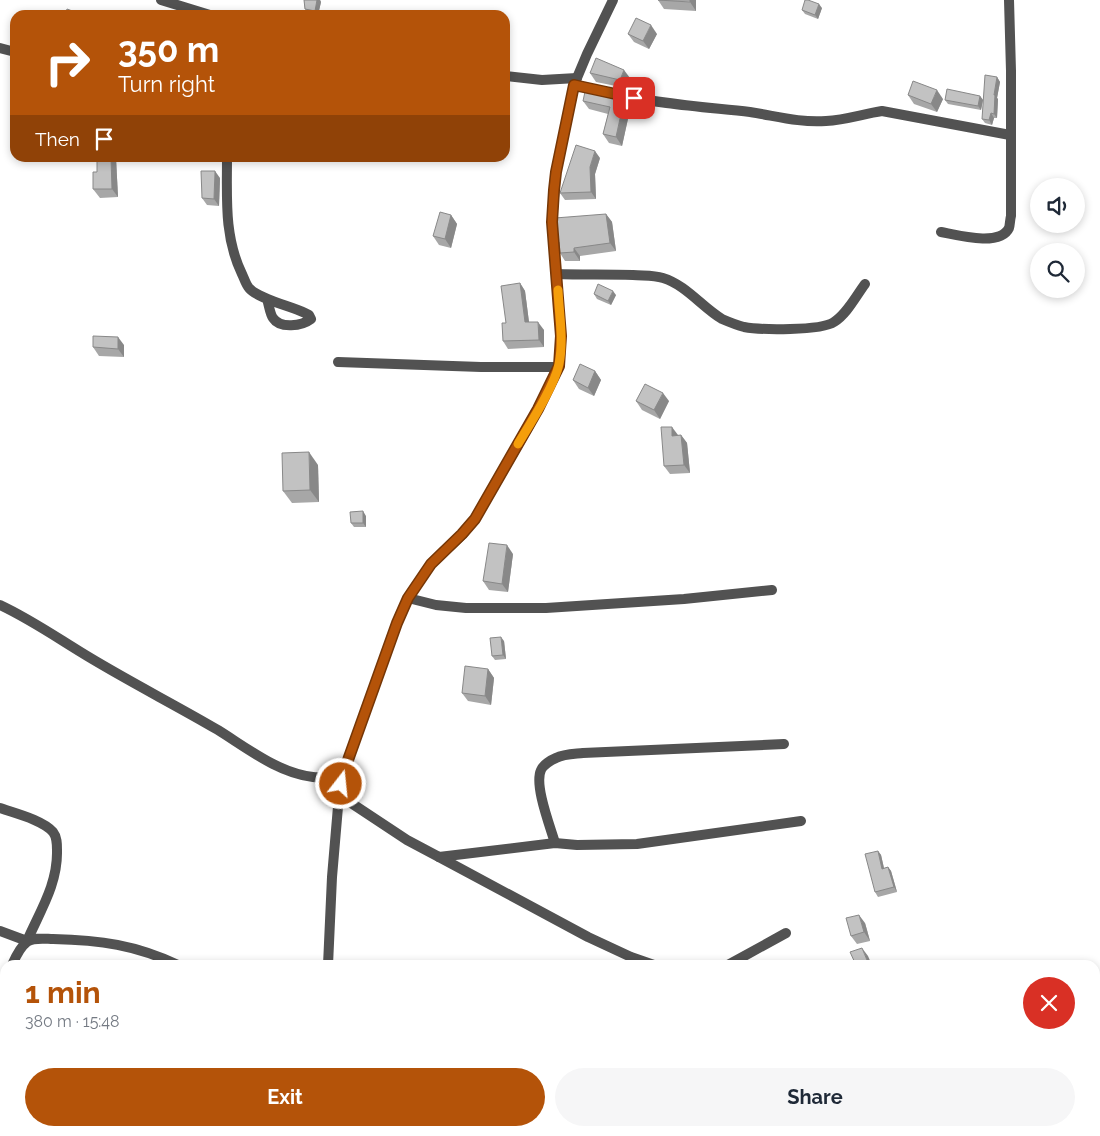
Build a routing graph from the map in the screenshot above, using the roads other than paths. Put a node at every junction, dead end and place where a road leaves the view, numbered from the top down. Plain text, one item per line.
1 (161, 0) edge
2 (614, 0) edge
3 (1009, 0) edge
4 (194, 10) edge
5 (510, 77) edge
6 (578, 83) junction
7 (602, 92) edge
8 (1010, 135) junction
9 (228, 162) edge
10 (941, 232) dead end
11 (557, 274) junction
12 (864, 284) dead end
13 (267, 299) dead end
14 (338, 362) dead end
15 (559, 366) junction
16 (772, 590) dead end
17 (408, 598) junction
18 (0, 605) edge
19 (784, 744) dead end
20 (343, 774) junction
21 (339, 795) junction
22 (0, 808) edge
23 (801, 821) dead end
24 (555, 843) junction
25 (439, 857) junction
26 (0, 931) edge
27 (786, 933) dead end
28 (27, 941) junction
29 (14, 960) edge
30 (168, 960) edge
31 (328, 960) edge
32 (640, 960) edge
33 (737, 960) edge

1 - 4 street
2 - 6 street
3 - 8 street
5 - 6 street
6 - 11 street
7 - 8 street
8 - 10 street
9 - 13 street
11 - 12 street
11 - 15 street
14 - 15 street
15 - 17 street
16 - 17 street
17 - 20 street
18 - 20 street
19 - 24 street
20 - 21 street
21 - 25 street
21 - 31 street
22 - 28 street
23 - 24 street
24 - 25 street
25 - 32 street
26 - 28 street
27 - 33 street
28 - 29 street
28 - 30 street

